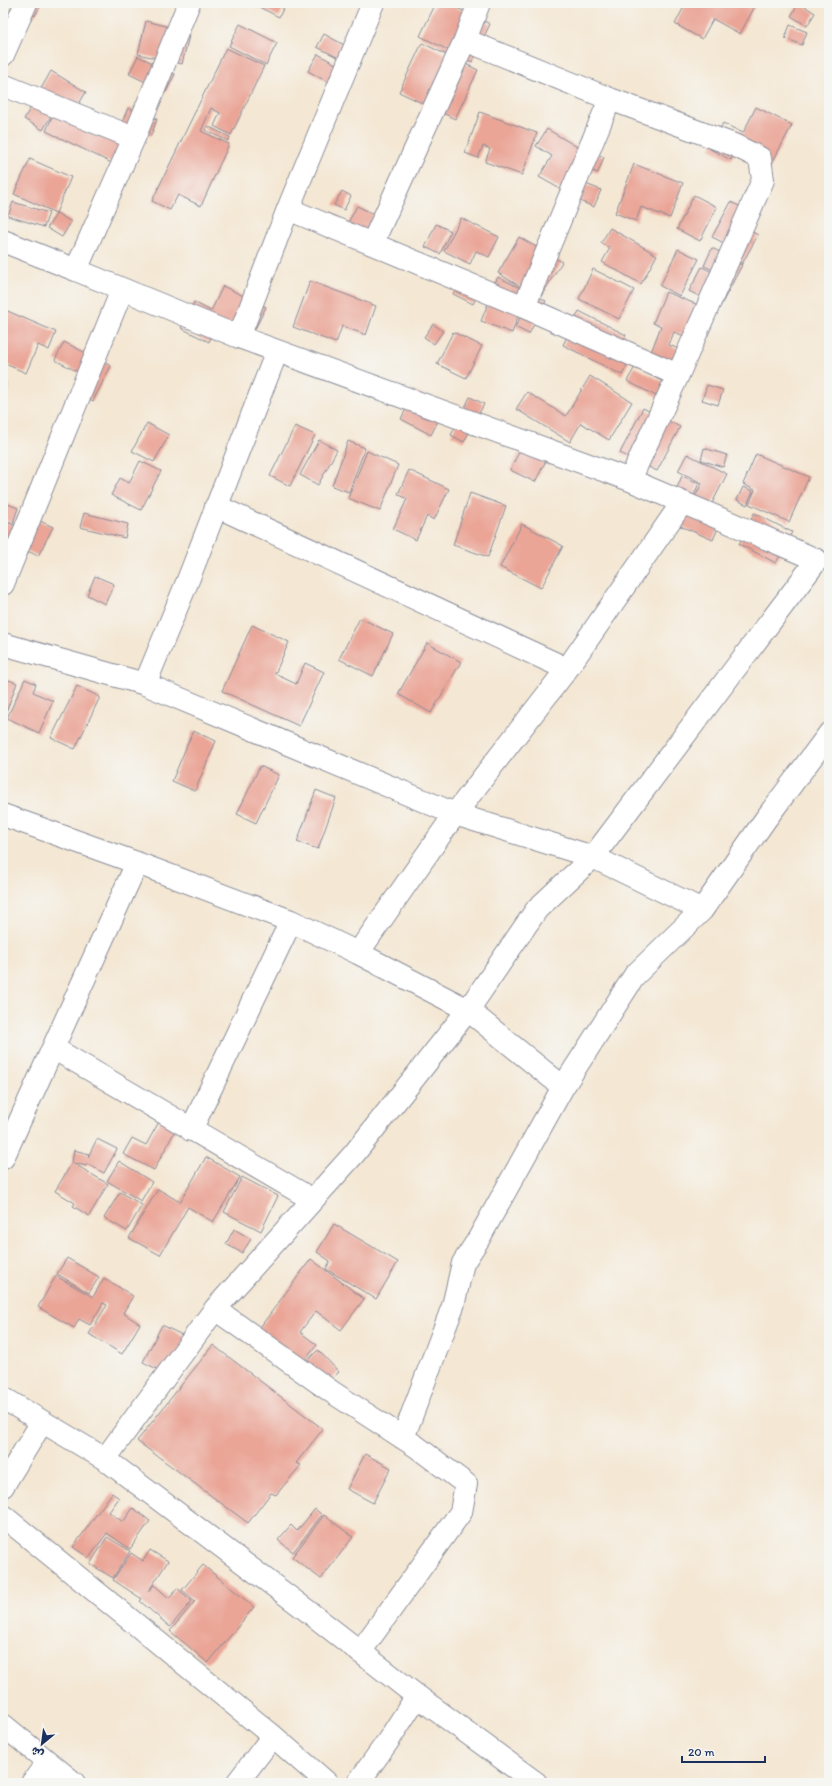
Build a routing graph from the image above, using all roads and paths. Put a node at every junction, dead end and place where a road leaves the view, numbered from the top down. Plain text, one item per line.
1 (26, 3) edge
2 (189, 3) edge
3 (373, 3) edge
4 (480, 3) edge
5 (465, 40) junction
6 (3, 55) edge
7 (3, 85) edge
8 (610, 99) junction
9 (134, 138) junction
10 (288, 209) junction
11 (3, 241) edge
12 (372, 244) junction
13 (76, 270) junction
14 (122, 290) junction
15 (524, 307) junction
16 (239, 337) junction
17 (277, 351) junction
18 (678, 375) junction
19 (630, 480) junction
20 (682, 503) junction
21 (216, 506) junction
22 (823, 563) edge
23 (3, 584) edge
24 (3, 644) edge
25 (568, 669) junction
26 (145, 684) junction
27 (829, 734) edge
28 (455, 814) junction
29 (3, 815) edge
30 (593, 857) junction
31 (137, 862) junction
32 (702, 910) junction
33 (291, 921) junction
34 (358, 953) junction
35 (468, 1010) junction
36 (52, 1048) junction
37 (563, 1087) junction
38 (191, 1130) junction
39 (3, 1158) edge
40 (313, 1200) junction
41 (215, 1309) junction
42 (3, 1398) edge
43 (42, 1422) junction
44 (403, 1438) junction
45 (106, 1460) junction
46 (3, 1486) edge
47 (3, 1516) edge
48 (360, 1652) junction
49 (417, 1696) junction
50 (3, 1725) edge
51 (273, 1736) junction
52 (48, 1762) junction
53 (32, 1783) edge
54 (74, 1783) edge
55 (237, 1783) edge
56 (327, 1783) edge
57 (358, 1783) edge
58 (536, 1783) edge

1 - 6 street
2 - 9 street
3 - 10 street
4 - 5 street
5 - 8 street
5 - 12 street
7 - 9 street
8 - 15 street
8 - 18 street
9 - 13 street
10 - 12 street
10 - 16 street
11 - 13 street
12 - 15 street
13 - 14 street
14 - 16 street
14 - 23 street
15 - 18 street
16 - 17 street
17 - 19 street
17 - 21 street
18 - 19 street
19 - 20 street
20 - 22 street
20 - 25 street
21 - 25 street
21 - 26 street
22 - 30 street
24 - 26 street
25 - 28 street
26 - 28 street
27 - 32 street
28 - 30 street
28 - 34 street
29 - 31 street
30 - 32 street
30 - 35 street
31 - 33 street
31 - 36 street
32 - 37 street
33 - 34 street
33 - 38 street
34 - 35 street
35 - 37 street
35 - 40 street
36 - 38 street
36 - 39 street
37 - 44 street
38 - 40 street
40 - 41 street
41 - 44 street
41 - 45 street
42 - 43 street
43 - 45 street
43 - 46 street
44 - 48 street
45 - 48 street
47 - 51 street
48 - 49 street
49 - 57 street
49 - 58 street
50 - 52 street
51 - 55 street
51 - 56 street
52 - 53 street
52 - 54 street

